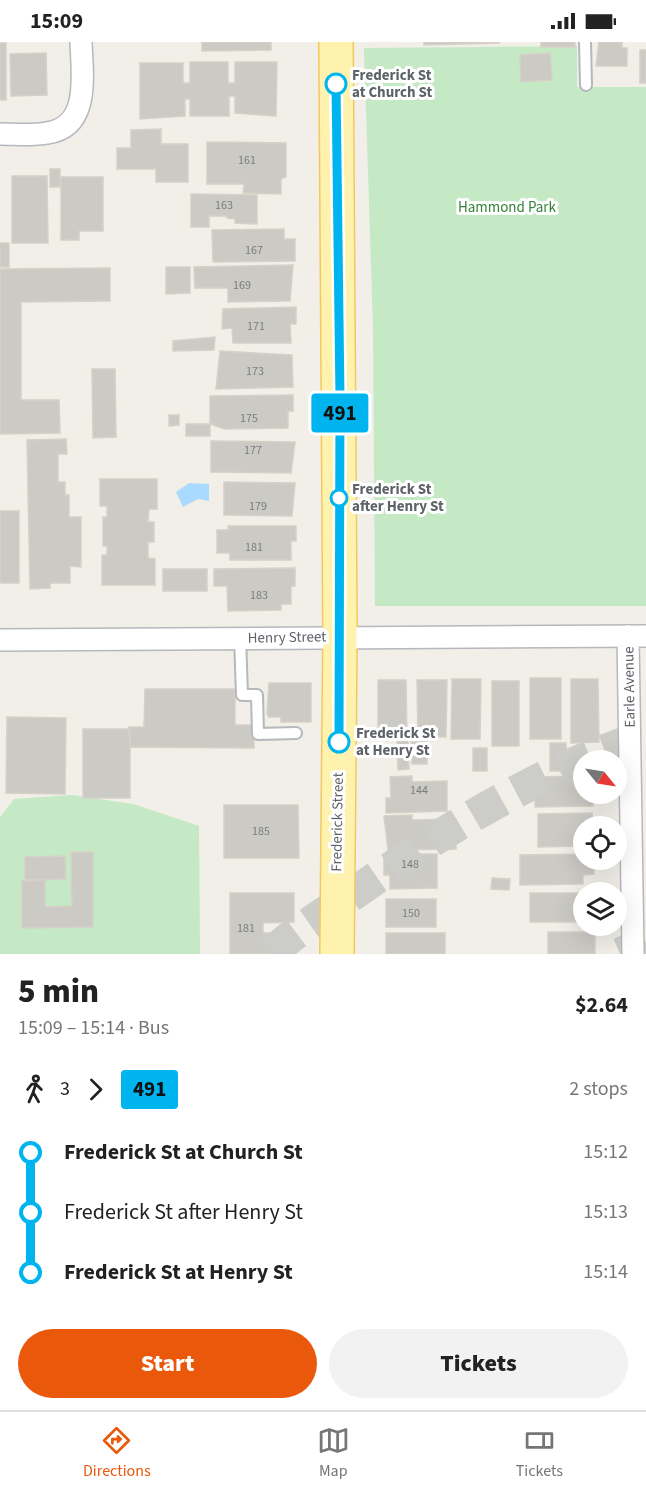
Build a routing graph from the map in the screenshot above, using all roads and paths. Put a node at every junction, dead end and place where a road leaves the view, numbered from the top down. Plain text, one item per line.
1 (81, 42) edge
2 (336, 42) edge
3 (585, 42) edge
4 (585, 85) dead end
5 (0, 134) edge
6 (340, 636) junction
7 (637, 636) edge
8 (240, 637) junction
9 (0, 640) edge
10 (296, 733) dead end
11 (337, 954) edge
12 (633, 954) edge

1 - 5 street
2 - 6 main road, Frederick Street
3 - 4 lane
6 - 7 street, Henry Street
6 - 8 street, Henry Street
6 - 11 main road, Frederick Street
7 - 12 street, Earle Avenue
8 - 9 street, Henry Street
8 - 10 lane

